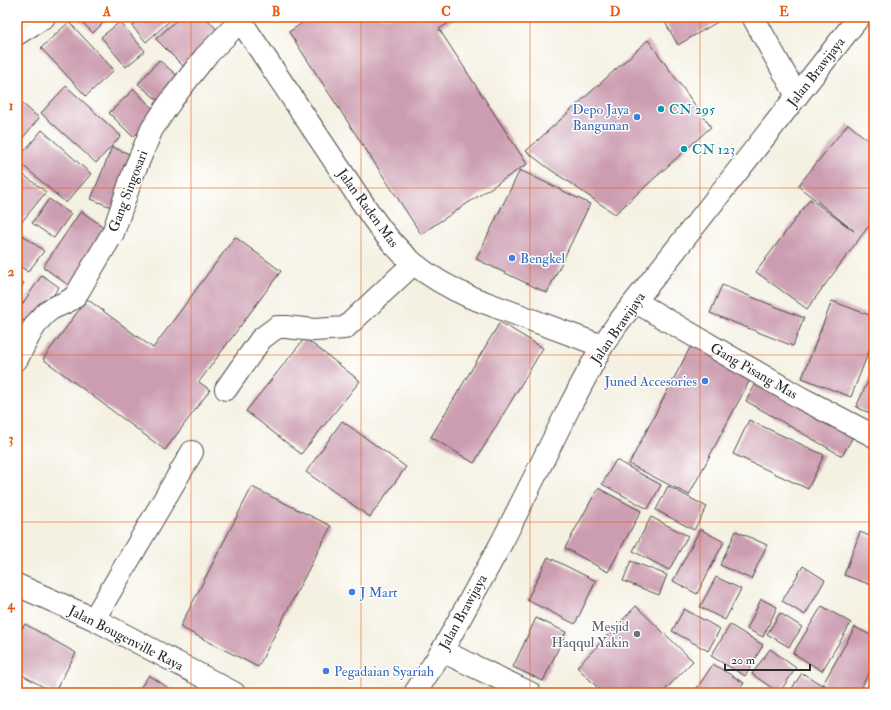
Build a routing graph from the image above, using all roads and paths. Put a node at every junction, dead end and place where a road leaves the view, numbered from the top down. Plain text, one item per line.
1 (44, 17) edge
2 (753, 17) edge
3 (859, 17) edge
4 (239, 19) edge
5 (17, 34) edge
6 (797, 96) junction
7 (413, 264) junction
8 (636, 302) junction
9 (602, 346) junction
10 (17, 359) edge
11 (226, 389) dead end
12 (874, 436) edge
13 (192, 452) dead end
14 (17, 585) edge
15 (94, 619) junction
16 (442, 652) junction
17 (234, 693) edge
18 (415, 693) edge
19 (530, 693) edge

1 - 5 street
2 - 6 street
3 - 6 street, Jalan Brawijaya
4 - 7 street, Jalan Raden Mas
4 - 10 street, Gang Singosari
6 - 8 street, Jalan Brawijaya
7 - 9 street, Jalan Raden Mas
7 - 11 street
8 - 9 street, Jalan Brawijaya
8 - 12 street, Gang Pisang Mas
9 - 16 street, Jalan Brawijaya
13 - 15 street
14 - 15 street, Jalan Bougenville Raya
15 - 17 street, Jalan Bougenville Raya
16 - 18 street, Jalan Brawijaya
16 - 19 street

